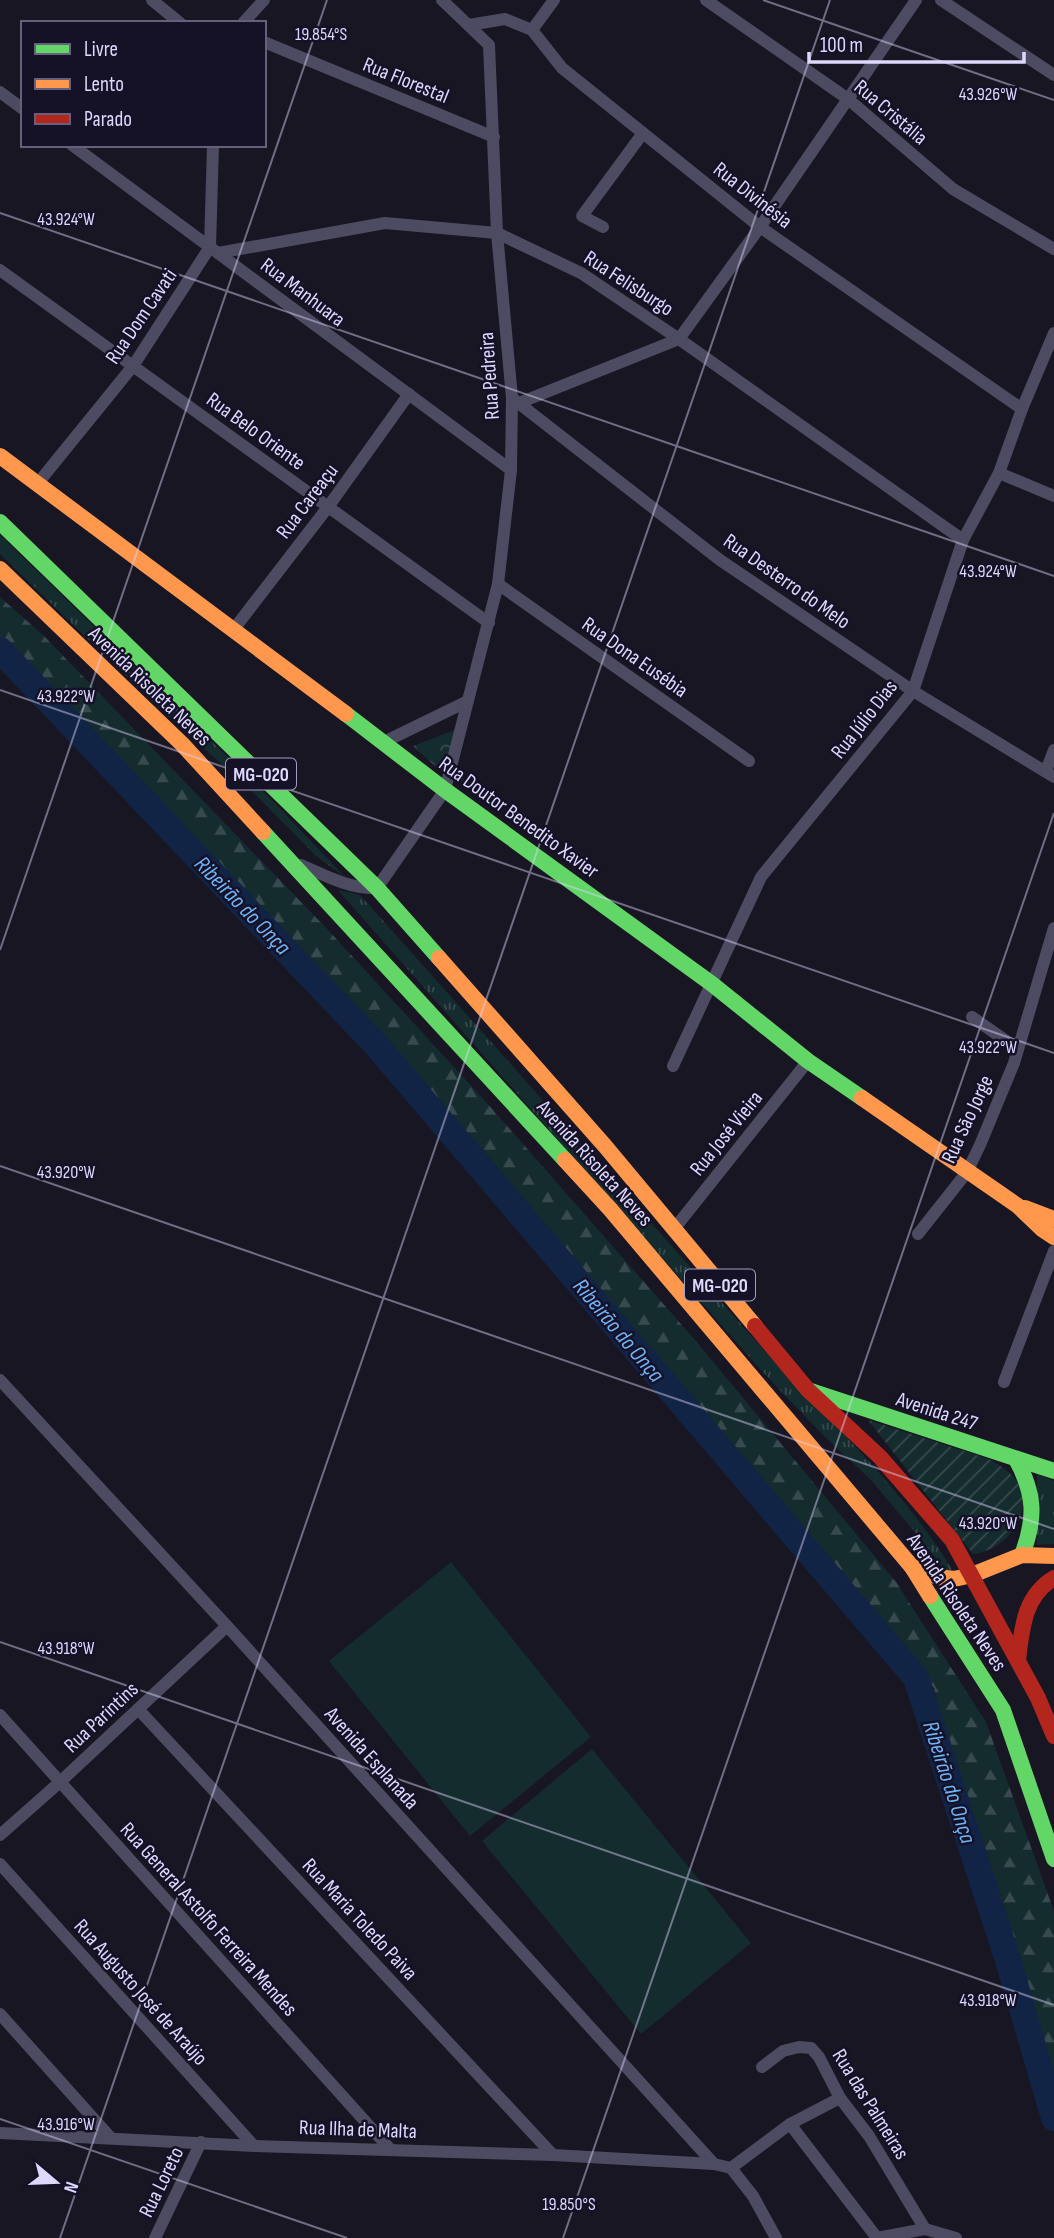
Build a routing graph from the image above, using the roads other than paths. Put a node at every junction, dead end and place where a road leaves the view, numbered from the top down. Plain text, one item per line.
1 (152, 0) edge
2 (264, 0) edge
3 (442, 0) edge
4 (554, 0) edge
5 (706, 0) edge
6 (916, 0) edge
7 (941, 0) edge
8 (178, 21) edge
9 (245, 21) edge
10 (468, 25) junction
11 (532, 30) junction
12 (266, 43) edge
13 (1054, 75) edge
14 (0, 92) edge
15 (848, 99) junction
16 (21, 107) edge
17 (643, 134) junction
18 (494, 137) junction
19 (75, 147) edge
20 (213, 147) edge
21 (603, 227) dead end
22 (760, 227) junction
23 (497, 233) junction
24 (1054, 249) edge
25 (214, 250) junction
26 (0, 270) edge
27 (1054, 333) edge
28 (679, 339) junction
29 (133, 366) junction
30 (408, 394) junction
31 (515, 400) junction
32 (1022, 409) junction
33 (0, 456) edge
34 (511, 470) junction
35 (999, 473) junction
36 (38, 483) junction
37 (1054, 496) edge
38 (328, 507) junction
39 (0, 522) edge
40 (963, 540) junction
41 (0, 569) edge
42 (498, 584) junction
43 (489, 624) junction
44 (234, 629) junction
45 (913, 691) junction
46 (468, 701) junction
47 (384, 742) junction
48 (1054, 750) edge
49 (749, 761) dead end
50 (1050, 774) edge
51 (445, 790) junction
52 (289, 860) junction
53 (377, 888) junction
54 (1054, 928) edge
55 (712, 984) junction
56 (972, 1017) dead end
57 (1018, 1049) junction
58 (808, 1061) junction
59 (673, 1066) dead end
60 (967, 1172) junction
61 (1051, 1223) edge
62 (674, 1229) junction
63 (918, 1234) dead end
64 (1054, 1251) edge
65 (1004, 1382) dead end
66 (1, 1383) edge
67 (808, 1390) junction
68 (1016, 1459) junction
69 (1054, 1471) edge
70 (1023, 1555) junction
71 (1054, 1556) edge
72 (912, 1567) junction
73 (972, 1575) junction
74 (1054, 1578) edge
75 (227, 1626) junction
76 (1018, 1660) junction
77 (138, 1709) junction
78 (0, 1714) edge
79 (1054, 1736) edge
80 (60, 1782) junction
81 (0, 1835) edge
82 (1054, 1859) edge
83 (0, 1864) edge
84 (0, 2014) edge
85 (762, 2067) dead end
86 (840, 2098) junction
87 (790, 2124) junction
88 (0, 2133) edge
89 (110, 2137) junction
90 (201, 2142) junction
91 (254, 2146) junction
92 (390, 2149) junction
93 (553, 2155) junction
94 (714, 2164) junction
95 (731, 2168) junction
96 (925, 2229) junction
97 (155, 2238) edge
98 (776, 2238) edge
99 (877, 2238) edge
100 (956, 2238) edge

1 - 8 street
2 - 9 street
3 - 10 street
4 - 11 street
5 - 15 street, Rua Cristália
6 - 15 street
7 - 13 street
10 - 11 street
10 - 18 street, Rua Pedreira
11 - 17 street, Rua Divinésia
12 - 18 street, Rua Florestal
14 - 16 street
15 - 22 street
15 - 24 street, Rua Cristália
17 - 21 street
17 - 22 street, Rua Divinésia
18 - 23 street, Rua Pedreira
19 - 25 street, Rua Manhuara
20 - 25 street
22 - 28 street
22 - 32 street, Rua Divinésia
23 - 25 street, Rua Felisburgo
23 - 28 street, Rua Felisburgo
23 - 31 street, Rua Pedreira
25 - 29 street, Rua Dom Cavati
25 - 30 street, Rua Manhuara
26 - 29 street, Rua Belo Oriente
27 - 32 street, Rua Júlio Dias
28 - 31 street
28 - 40 street, Rua Felisburgo
29 - 36 street, Rua Dom Cavati
29 - 38 street, Rua Belo Oriente
30 - 34 street, Rua Manhuara
30 - 38 street, Rua Careaçu
31 - 34 street, Rua Pedreira
31 - 45 street, Rua Desterro do Melo
32 - 35 street, Rua Júlio Dias
33 - 36 main road, Rua Doutor Benedito Xavier
34 - 42 street, Rua Pedreira
35 - 37 street
35 - 40 street, Rua Júlio Dias
36 - 44 main road, Rua Doutor Benedito Xavier
38 - 43 street, Rua Belo Oriente
38 - 44 street, Rua Careaçu
39 - 53 main road, Avenida Risoleta Neves / MG-020
40 - 45 street, Rua Júlio Dias
41 - 52 main road, Avenida Risoleta Neves / MG-020
42 - 43 street, Rua Pedreira
42 - 49 street, Rua Dona Eusébia
43 - 46 street, Rua Pedreira
44 - 47 main road, Rua Doutor Benedito Xavier
45 - 50 street, Rua Desterro do Melo
45 - 55 street, Rua Júlio Dias
46 - 47 street
46 - 51 street, Rua Pedreira
47 - 51 main road, Rua Doutor Benedito Xavier
48 - 50 street
51 - 53 street, Rua Pedreira
51 - 55 main road, Rua Doutor Benedito Xavier
52 - 53 street
52 - 72 main road, Avenida Risoleta Neves / MG-020
53 - 62 main road, Avenida Risoleta Neves / MG-020
54 - 57 street, Rua São Jorge
55 - 58 main road, Rua Doutor Benedito Xavier
55 - 59 street, Rua Júlio Dias
56 - 57 street
57 - 60 street, Rua São Jorge
58 - 60 main road, Rua Doutor Benedito Xavier
58 - 62 street, Rua José Vieira
60 - 61 main road, Rua Doutor Benedito Xavier
60 - 63 street, Rua São Jorge
62 - 67 main road, Avenida Risoleta Neves / MG-020
64 - 65 street
66 - 75 street, Avenida Esplanada
67 - 68 main road, Avenida 247
67 - 73 main road, Avenida Risoleta Neves / MG-020
68 - 69 main road, Avenida 247
68 - 70 main road
70 - 71 main road
70 - 73 main road
72 - 73 main road
72 - 82 main road, Avenida Risoleta Neves / MG-020
73 - 76 main road, Avenida Risoleta Neves / MG-020
74 - 76 main road
75 - 77 street, Rua Parintins
75 - 94 street, Avenida Esplanada
76 - 79 main road, Avenida Risoleta Neves / MG-020
77 - 80 street, Rua Parintins
77 - 93 street, Rua Maria Toledo Paiva
78 - 80 street, Rua General Astolfo Ferreira Mendes
80 - 81 street, Rua Parintins
80 - 92 street, Rua General Astolfo Ferreira Mendes
83 - 91 street, Rua Augusto José de Araújo
84 - 89 street
85 - 86 street, Rua das Palmeiras
86 - 87 street
86 - 96 street, Rua das Palmeiras
87 - 95 street
87 - 99 street
88 - 89 street, Rua Ilha de Malta
89 - 90 street, Rua Ilha de Malta
90 - 91 street, Rua Ilha de Malta
90 - 97 street, Rua Loreto
91 - 92 street, Rua Ilha de Malta
92 - 93 street, Rua Ilha de Malta
93 - 94 street, Rua Ilha de Malta
94 - 95 street, Rua Ilha de Malta
95 - 98 street
96 - 99 street
96 - 100 street

